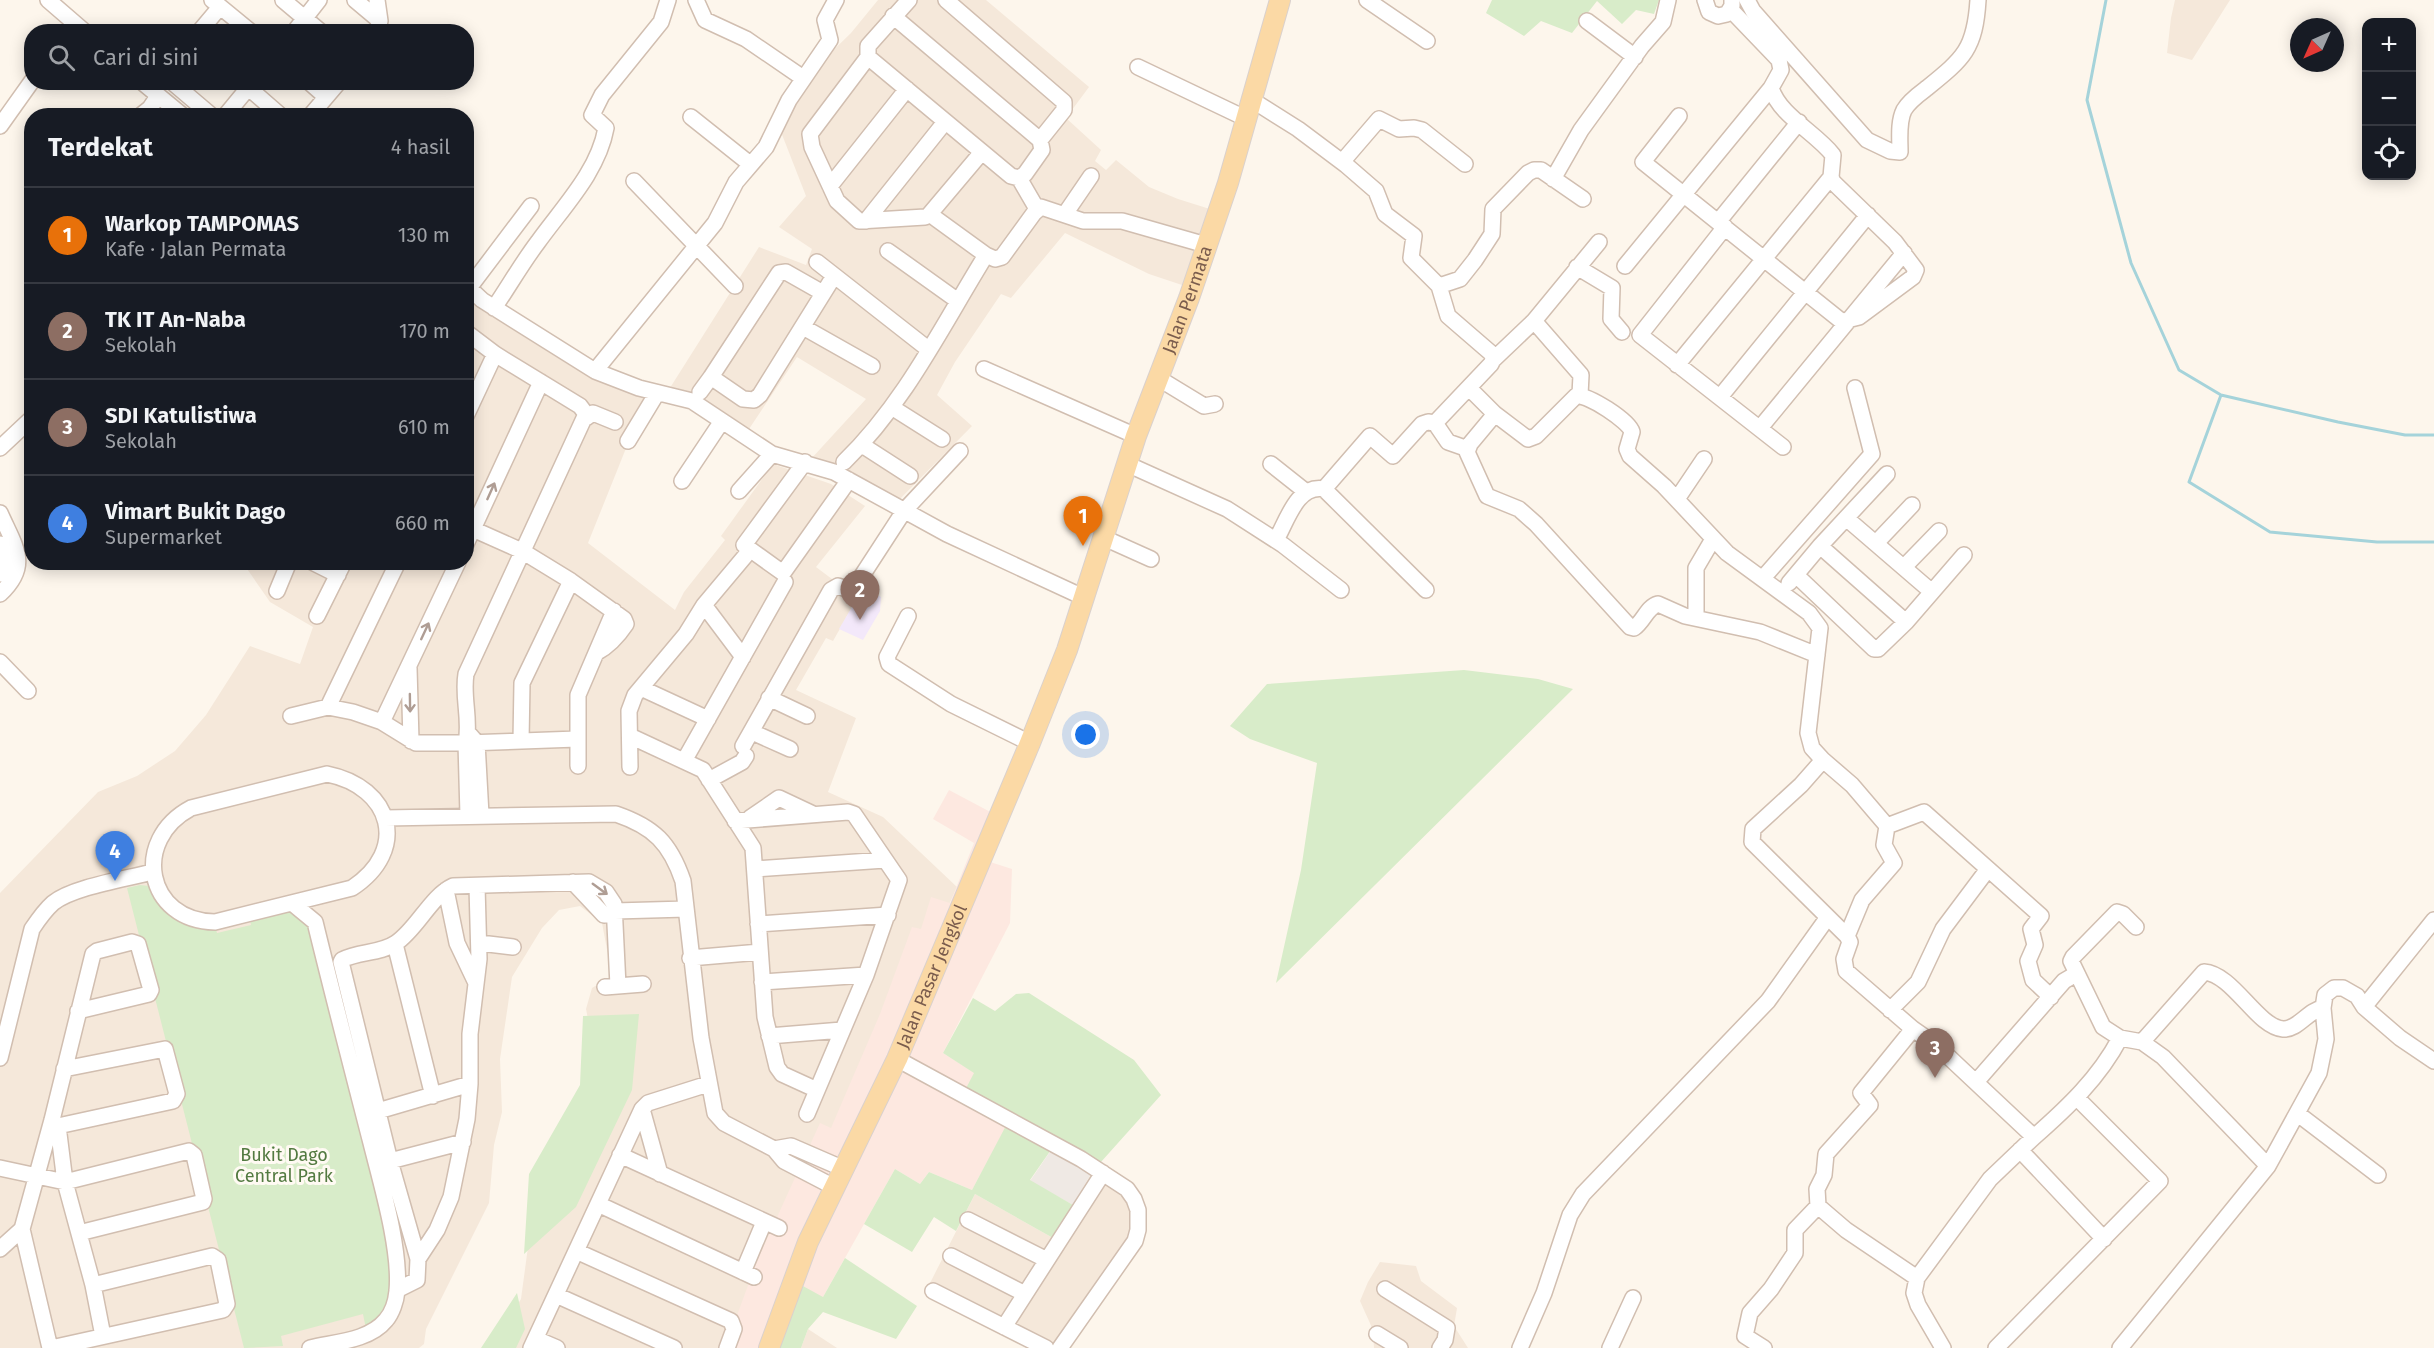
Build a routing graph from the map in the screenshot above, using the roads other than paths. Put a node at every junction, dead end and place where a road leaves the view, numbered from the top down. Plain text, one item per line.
1 (48, 0) edge
2 (283, 0) edge
3 (320, 0) edge
4 (355, 0) edge
5 (377, 0) edge
6 (668, 0) edge
7 (696, 0) edge
8 (836, 0) edge
9 (909, 0) edge
10 (946, 0) edge
11 (1280, 0) edge
12 (1367, 0) edge
13 (1668, 0) edge
14 (1706, 0) edge
15 (1747, 0) edge
16 (1978, 0) edge
17 (216, 3) edge
18 (1731, 5) edge
19 (893, 16) junction
20 (305, 18) junction
21 (1587, 21) dead end
22 (71, 24) edge
23 (204, 24) edge
24 (241, 24) edge
25 (300, 24) edge
26 (312, 24) edge
27 (376, 24) edge
28 (378, 24) edge
29 (1427, 41) dead end
30 (868, 57) junction
31 (1635, 57) junction
32 (1138, 67) dead end
33 (803, 78) junction
34 (1771, 88) junction
35 (907, 89) junction
36 (26, 90) edge
37 (181, 90) edge
38 (244, 90) edge
39 (254, 90) edge
40 (318, 90) edge
41 (332, 90) edge
42 (326, 97) junction
43 (149, 98) edge
44 (1252, 100) junction
45 (168, 108) edge
46 (203, 108) edge
47 (231, 108) edge
48 (273, 108) edge
49 (317, 108) edge
50 (1679, 116) dead end
51 (691, 117) dead end
52 (1247, 119) junction
53 (945, 122) junction
54 (1799, 122) junction
55 (0, 126) edge
56 (1040, 140) junction
57 (982, 152) junction
58 (1342, 162) junction
59 (750, 164) junction
60 (1465, 164) dead end
61 (1091, 176) dead end
62 (1831, 177) junction
63 (1019, 178) junction
64 (1553, 179) junction
65 (634, 181) dead end
66 (830, 186) junction
67 (1684, 194) junction
68 (1582, 200) dead end
69 (531, 206) dead end
70 (1037, 209) junction
71 (1065, 214) junction
72 (1868, 215) junction
73 (934, 218) dead end
74 (866, 221) junction
75 (1722, 224) junction
76 (1599, 242) dead end
77 (1206, 245) junction
78 (696, 246) junction
79 (888, 251) dead end
80 (1904, 253) junction
81 (986, 255) junction
82 (1763, 258) junction
83 (817, 262) dead end
84 (1625, 266) dead end
85 (1577, 267) junction
86 (834, 276) junction
87 (474, 279) edge
88 (735, 286) dead end
89 (1439, 286) junction
90 (474, 292) edge
91 (1806, 292) junction
92 (823, 293) junction
93 (958, 301) junction
94 (494, 308) junction
95 (1534, 321) junction
96 (1846, 322) junction
97 (803, 327) junction
98 (1622, 332) dead end
99 (474, 338) edge
100 (928, 349) junction
101 (495, 354) junction
102 (1493, 360) junction
103 (1677, 365) junction
104 (872, 366) dead end
105 (984, 369) dead end
106 (595, 371) junction
107 (711, 377) junction
108 (1158, 378) junction
109 (541, 382) junction
110 (1469, 388) junction
111 (1856, 388) dead end
112 (700, 392) dead end
113 (657, 393) junction
114 (1580, 395) junction
115 (1720, 398) junction
116 (474, 399) edge
117 (1215, 404) dead end
118 (893, 408) junction
119 (1495, 414) junction
120 (586, 418) junction
121 (722, 421) junction
122 (615, 422) dead end
123 (1435, 423) junction
124 (24, 426) edge
125 (1760, 428) junction
126 (1136, 435) junction
127 (942, 438) dead end
128 (628, 441) dead end
129 (862, 445) junction
130 (1783, 447) dead end
131 (0, 448) edge
132 (1468, 449) junction
133 (960, 451) dead end
134 (772, 454) junction
135 (1704, 459) dead end
136 (806, 462) junction
137 (844, 462) dead end
138 (1127, 464) junction
139 (1271, 464) dead end
140 (1887, 474) dead end
141 (910, 476) dead end
142 (849, 480) junction
143 (682, 482) dead end
144 (1324, 489) junction
145 (739, 491) dead end
146 (1305, 492) junction
147 (1677, 499) junction
148 (1912, 505) dead end
149 (903, 511) junction
150 (0, 513) edge
151 (1846, 518) junction
152 (474, 519) edge
153 (474, 529) edge
154 (1939, 531) dead end
155 (1102, 537) junction
156 (1713, 539) junction
157 (1276, 540) junction
158 (1876, 543) junction
159 (0, 544) edge
160 (1820, 546) junction
161 (522, 551) junction
162 (746, 555) dead end
163 (1964, 555) dead end
164 (1151, 559) dead end
165 (1904, 567) junction
166 (286, 570) edge
167 (340, 570) edge
168 (394, 570) edge
169 (454, 570) edge
170 (0, 573) edge
171 (1796, 575) junction
172 (1763, 578) junction
173 (570, 581) junction
174 (785, 582) dead end
175 (1341, 590) dead end
176 (1426, 590) dead end
177 (277, 591) dead end
178 (1782, 592) junction
179 (1932, 592) junction
180 (0, 594) edge
181 (1083, 597) junction
182 (704, 605) junction
183 (317, 616) dead end
184 (908, 616) dead end
185 (1696, 617) junction
186 (1906, 622) junction
187 (1817, 655) junction
188 (743, 657) junction
189 (0, 662) edge
190 (409, 665) junction
191 (641, 688) junction
192 (28, 691) dead end
193 (769, 698) junction
194 (328, 707) junction
195 (291, 716) dead end
196 (807, 716) dead end
197 (708, 719) junction
198 (382, 722) junction
199 (752, 732) junction
200 (630, 736) junction
201 (577, 739) junction
202 (470, 740) junction
203 (411, 741) junction
204 (521, 741) junction
205 (1030, 743) junction
206 (790, 749) dead end
207 (1823, 760) junction
208 (684, 761) junction
209 (578, 766) dead end
210 (630, 767) dead end
211 (709, 780) junction
212 (475, 815) junction
213 (386, 818) junction
214 (742, 820) junction
215 (1887, 826) junction
216 (885, 860) junction
217 (755, 869) junction
218 (1988, 869) junction
219 (152, 872) junction
220 (477, 886) junction
221 (446, 890) junction
222 (327, 894) junction
223 (292, 903) junction
224 (686, 909) junction
225 (615, 912) junction
226 (888, 915) junction
227 (1828, 917) junction
228 (2434, 920) edge
229 (315, 922) junction
230 (758, 924) junction
231 (2136, 927) dead end
232 (1847, 936) junction
233 (480, 943) junction
234 (395, 944) junction
235 (513, 947) dead end
236 (760, 952) junction
237 (690, 958) junction
238 (2076, 974) junction
239 (866, 975) junction
240 (762, 982) junction
241 (476, 983) junction
242 (643, 984) dead end
243 (2051, 997) junction
244 (2364, 1007) junction
245 (2323, 1008) junction
246 (1890, 1010) junction
247 (78, 1011) junction
248 (1913, 1029) junction
249 (842, 1030) junction
250 (769, 1036) junction
251 (2120, 1038) junction
252 (2142, 1042) junction
253 (0, 1058) edge
254 (897, 1059) junction
255 (2434, 1061) edge
256 (64, 1069) junction
257 (1976, 1082) junction
258 (470, 1084) junction
259 (708, 1084) junction
260 (817, 1090) junction
261 (434, 1096) junction
262 (2077, 1098) junction
263 (642, 1108) junction
264 (378, 1111) junction
265 (807, 1114) dead end
266 (2298, 1114) junction
267 (55, 1123) junction
268 (2034, 1137) junction
269 (463, 1142) junction
270 (774, 1149) junction
271 (2020, 1150) junction
272 (620, 1155) junction
273 (390, 1161) junction
274 (2268, 1166) junction
275 (0, 1168) edge
276 (844, 1169) junction
277 (1103, 1173) junction
278 (660, 1174) junction
279 (2378, 1175) dead end
280 (37, 1176) junction
281 (65, 1182) junction
282 (834, 1187) junction
283 (598, 1204) junction
284 (1818, 1206) junction
285 (968, 1220) dead end
286 (764, 1222) junction
287 (779, 1228) dead end
288 (22, 1229) junction
289 (79, 1233) junction
290 (2104, 1239) junction
291 (0, 1249) edge
292 (576, 1251) junction
293 (951, 1256) dead end
294 (418, 1259) junction
295 (1047, 1260) junction
296 (1917, 1278) junction
297 (93, 1285) junction
298 (1385, 1289) dead end
299 (397, 1290) junction
300 (933, 1291) dead end
301 (1025, 1294) junction
302 (556, 1295) junction
303 (1633, 1298) dead end
304 (1004, 1327) junction
305 (1377, 1334) dead end
306 (104, 1336) junction
307 (367, 1342) edge
308 (533, 1343) edge
309 (50, 1348) edge
310 (310, 1348) edge
311 (556, 1348) edge
312 (674, 1348) edge
313 (727, 1348) edge
314 (769, 1348) edge
315 (1046, 1348) edge
316 (1060, 1348) edge
317 (1400, 1348) edge
318 (1440, 1348) edge
319 (1520, 1348) edge
320 (1610, 1348) edge
321 (1764, 1348) edge
322 (1943, 1348) edge
323 (1996, 1348) edge
324 (2120, 1348) edge

1 - 22 street
2 - 20 street
3 - 20 street
4 - 27 street
5 - 28 street
6 - 94 street
7 - 33 street
8 - 33 street
9 - 19 street
10 - 56 street
11 - 44 main road, Jalan Permata
12 - 29 street
13 - 31 street
14 - 18 street
15 - 16 street
17 - 23 street
17 - 24 street
18 - 34 street
19 - 30 street
19 - 56 street
20 - 25 street
20 - 26 street
21 - 31 street
30 - 35 street
30 - 66 street
31 - 64 street
32 - 52 street
33 - 59 street
34 - 54 street
34 - 67 street
35 - 53 street
35 - 66 street
36 - 55 street
37 - 46 street
38 - 47 street
39 - 48 street
40 - 42 street
41 - 42 street
42 - 49 street
43 - 45 street
44 - 52 main road, Jalan Permata
44 - 58 street
50 - 67 street
51 - 59 street
52 - 77 main road, Jalan Permata
53 - 57 street
53 - 74 street
54 - 62 street
54 - 75 street
56 - 63 street
57 - 63 street
57 - 74 street
58 - 60 street
58 - 89 street
59 - 78 street
61 - 71 street
62 - 72 street
62 - 82 street
63 - 70 street
64 - 68 street
64 - 89 street
65 - 78 street
66 - 74 street
67 - 75 street
67 - 84 street
69 - 87 street
70 - 71 street
70 - 81 street
71 - 77 street
72 - 80 street
72 - 91 street
73 - 81 street
75 - 82 street
75 - 103 street
76 - 85 street
77 - 108 main road, Jalan Permata
78 - 88 street
78 - 106 street
79 - 93 street
80 - 96 street
80 - 96 street
81 - 93 street
82 - 91 street
82 - 103 street
83 - 86 street
85 - 95 street
85 - 98 street
86 - 92 street
86 - 100 street
89 - 102 street
90 - 94 street
91 - 96 street
91 - 115 street
92 - 97 street
92 - 107 street
93 - 100 street
94 - 106 street
95 - 102 street
95 - 114 street
96 - 125 street
97 - 104 street
97 - 107 street
99 - 101 street
100 - 118 street
101 - 109 street
101 - 116 street
102 - 110 street
103 - 115 street
105 - 126 street
106 - 113 street
107 - 112 street
108 - 117 street
108 - 126 main road, Jalan Permata
109 - 120 street
152 -> 109 street
110 - 119 street
110 - 123 street
111 - 172 street
113 - 121 street
113 - 128 street
114 - 119 street
114 - 147 street
115 - 125 street
118 - 127 street
118 - 129 street
119 - 132 street
120 - 122 street
120 - 161 street
121 - 134 street
121 - 143 street
123 - 132 street
123 - 144 street
124 - 131 street
125 - 130 street
126 - 138 main road, Jalan Permata
129 - 137 street
129 - 141 street
132 - 185 street
133 - 149 street
134 - 136 street
134 - 145 street
135 - 147 street
136 - 142 street
136 - 142 street
138 - 155 main road, Jalan Permata
138 - 157 street
139 - 146 street
140 - 151 street
142 - 149 street
144 - 146 street
144 - 176 street
146 - 157 street
147 - 156 street
148 - 158 street
149 - 181 street
149 - 193 street
150 - 180 street
151 - 158 street
151 - 160 street
153 - 161 street
154 - 165 street
155 - 164 street
155 - 181 main road, Jalan Permata
156 - 172 street
156 - 185 street
157 - 175 street
158 - 165 street
159 - 170 street
160 - 171 street
160 - 186 street
161 - 173 street
161 - 202 street
162 - 182 street
163 - 179 street
165 - 179 street
166 - 177 street
167 - 183 street
168 - 194 street
190 -> 169 street
171 - 178 street
171 - 186 street
172 - 178 street
173 - 201 street
173 - 204 street
174 - 188 street
178 - 187 street
179 - 186 street
181 - 205 main road, Jalan Pasar Jengkol
182 - 188 street
182 - 191 street
184 - 205 street
185 - 187 street
187 - 207 street
188 - 197 street
189 - 192 street
190 - 198 street
190 -> 203 street
191 - 197 street
191 - 200 street
193 - 196 street
193 - 199 street
194 - 195 street
194 - 198 street
197 - 208 street
198 - 203 street
199 - 206 street
199 - 211 street
200 - 208 street
200 - 210 street
201 - 204 street
201 - 209 street
202 - 203 street
202 - 204 street
202 - 212 street
205 - 254 main road, Jalan Pasar Jengkol
207 - 215 street
207 - 227 street
208 - 211 street
211 - 214 street
212 - 213 street
212 - 224 street
213 - 219 street
213 - 222 street
214 - 216 street
214 - 217 street
215 - 218 street
215 - 232 street
216 - 217 street
216 - 226 street
217 - 230 street
218 - 243 street
218 - 246 street
219 - 223 street
219 - 253 street
220 - 221 street
220 - 225 street
220 - 233 street
221 - 234 street
221 - 241 street
222 - 223 street
222 - 229 street
223 - 229 street
224 - 225 street
224 - 237 street
225 - 242 street
226 - 230 street
226 - 239 street
227 - 232 street
227 - 319 street
228 - 244 street
229 - 299 street
230 - 236 street
231 - 238 street
232 - 246 street
233 - 235 street
233 - 241 street
234 - 261 street
234 - 264 street
236 - 237 street
236 - 240 street
237 - 259 street
238 - 243 street
238 - 251 street
239 - 240 street
239 - 249 street
240 - 250 street
241 - 258 street
243 - 257 street
244 - 245 street
244 - 255 street
245 - 252 street
245 - 266 street
246 - 248 street
247 - 247 street
247 - 256 street
248 - 257 street
248 - 284 street
249 - 250 street
249 - 260 street
250 - 260 street
251 - 252 street
251 - 262 street
252 - 274 street
254 - 276 main road, Jalan Pasar Jengkol
254 - 277 street
256 - 267 street
256 - 267 street
257 - 268 street
258 - 261 street
258 - 269 street
259 - 263 street
259 - 270 street
260 - 265 street
261 - 264 street
262 - 268 street
262 - 290 street
263 - 272 street
263 - 278 street
264 - 273 street
266 - 274 street
266 - 279 street
267 - 280 street
267 - 281 street
268 - 271 street
269 - 273 street
269 - 294 street
270 - 276 street
270 - 282 street
271 - 290 street
271 - 296 street
272 - 278 street
272 - 283 street
273 - 294 street
274 - 324 street
275 - 280 street
276 - 282 main road, Jalan Pasar Jengkol
277 - 295 street
277 - 316 street
278 - 286 street
280 - 281 street
280 - 288 street
281 - 289 street
281 - 289 street
282 - 314 main road, Jalan Pasar Jengkol
283 - 286 street
283 - 292 street
284 - 296 street
284 - 321 street
285 - 295 street
286 - 287 street
288 - 291 street
288 - 309 street
289 - 297 street
290 - 323 street
292 - 302 street
292 - 313 street
293 - 301 street
294 - 299 street
295 - 301 street
296 - 322 street
297 - 306 street
297 - 306 street
298 - 318 street
299 - 307 street
300 - 304 street
301 - 304 street
302 - 308 street
302 - 312 street
303 - 320 street
304 - 315 street
305 - 317 street
306 - 309 street
307 - 310 street
308 - 311 street

